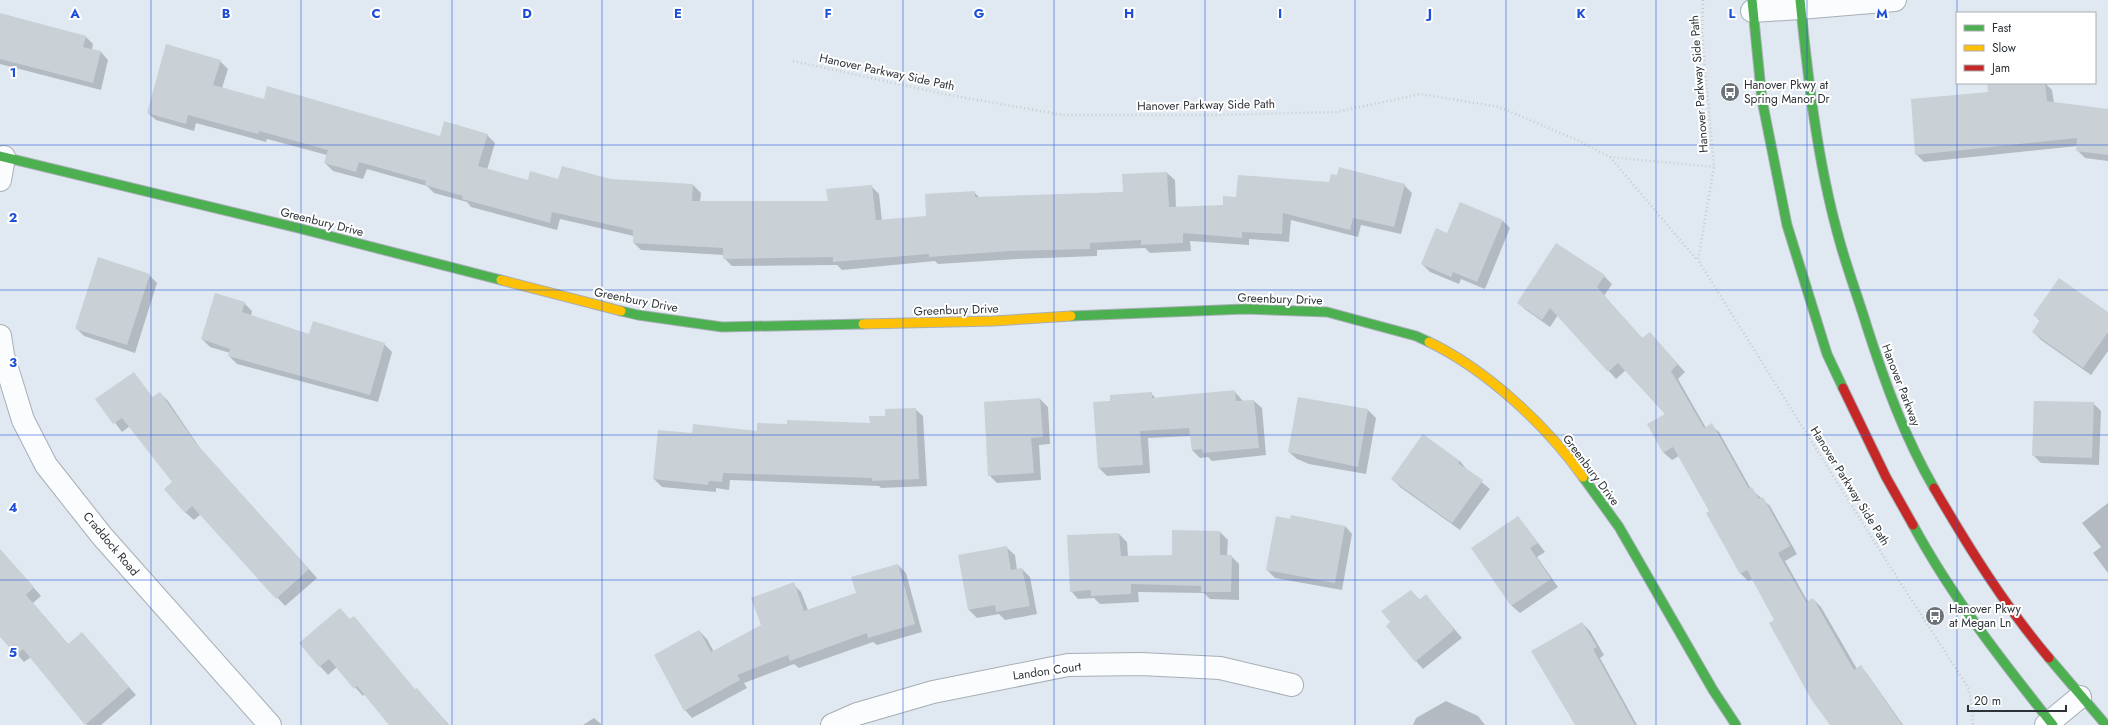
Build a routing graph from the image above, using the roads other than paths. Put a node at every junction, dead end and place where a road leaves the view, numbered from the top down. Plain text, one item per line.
1 (1895, 0) edge
2 (1800, 4) edge
3 (1752, 5) edge
4 (2, 157) edge
5 (0, 180) edge
6 (0, 336) edge
7 (1292, 685) dead end
8 (2080, 697) junction
9 (2050, 724) edge
10 (270, 725) edge
11 (832, 725) edge
12 (1736, 725) edge
13 (2106, 725) edge

1 - 2 street
2 - 3 street
2 - 8 street, Hanover Parkway
3 - 9 street
4 - 5 street
4 - 12 street, Greenbury Drive
6 - 10 street, Craddock Road
7 - 11 street, Landon Court
8 - 9 street
8 - 13 street, Hanover Parkway

